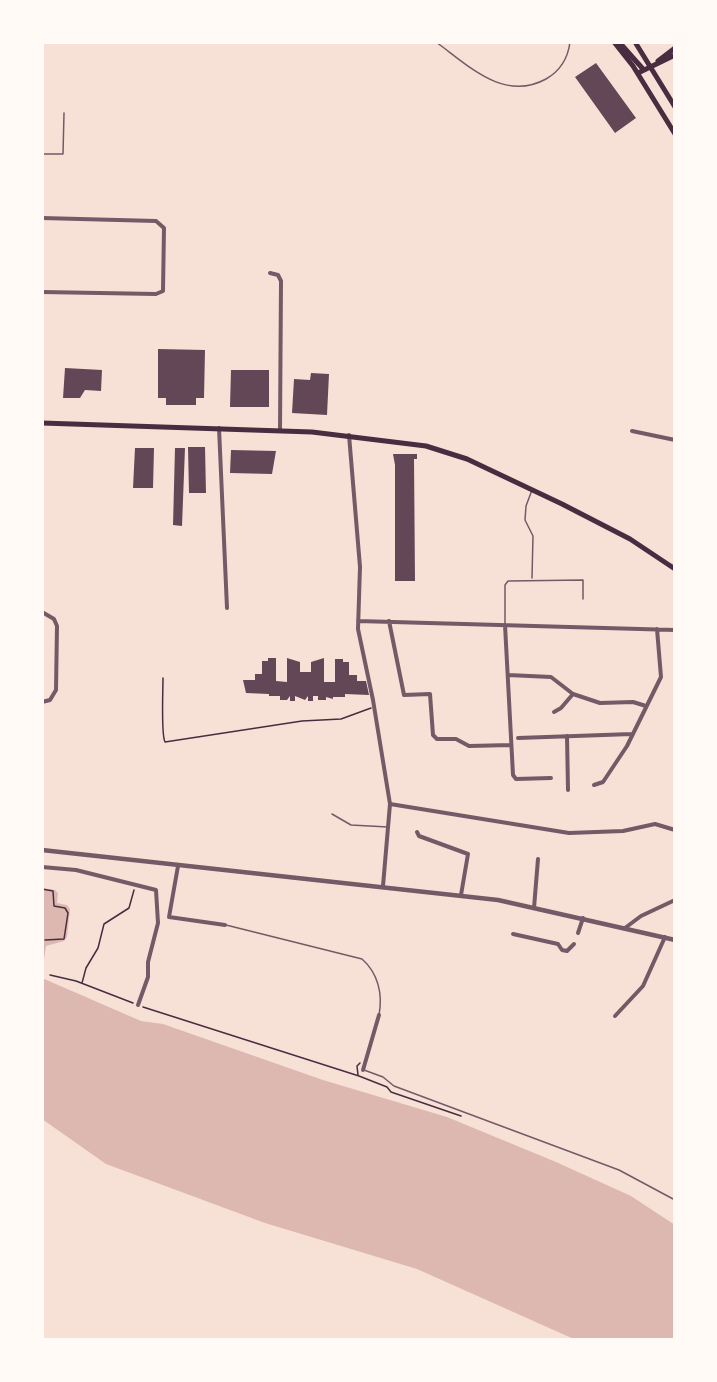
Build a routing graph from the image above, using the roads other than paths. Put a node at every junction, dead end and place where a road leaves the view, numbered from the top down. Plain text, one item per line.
1 (436, 42) edge
2 (570, 42) edge
3 (614, 42) edge
4 (619, 42) edge
5 (635, 42) edge
6 (675, 48) edge
7 (675, 55) edge
8 (654, 63) junction
9 (644, 69) junction
10 (638, 73) junction
11 (675, 107) edge
12 (64, 113) dead end
13 (675, 134) edge
14 (42, 154) edge
15 (42, 218) edge
16 (270, 273) dead end
17 (42, 292) edge
18 (42, 423) edge
19 (219, 427) junction
20 (280, 430) junction
21 (632, 431) dead end
22 (349, 435) junction
23 (675, 440) edge
24 (532, 490) junction
25 (675, 569) edge
26 (532, 579) junction
27 (583, 599) dead end
28 (227, 608) dead end
29 (42, 612) edge
30 (358, 621) junction
31 (389, 621) junction
32 (505, 626) junction
33 (657, 629) junction
34 (675, 630) edge
35 (508, 675) junction
36 (573, 694) junction
37 (42, 702) edge
38 (646, 706) junction
39 (554, 712) dead end
40 (632, 734) junction
41 (567, 736) junction
42 (518, 738) dead end
43 (511, 745) junction
44 (551, 778) dead end
45 (594, 785) dead end
46 (568, 790) dead end
47 (390, 804) junction
48 (332, 814) dead end
49 (389, 827) junction
50 (675, 830) edge
51 (417, 832) dead end
52 (42, 850) edge
53 (538, 859) dead end
54 (178, 866) junction
55 (42, 867) edge
56 (383, 886) junction
57 (461, 895) junction
58 (675, 900) edge
59 (534, 908) junction
60 (158, 916) junction
61 (169, 917) junction
62 (583, 918) junction
63 (225, 925) joint
64 (624, 928) junction
65 (578, 933) dead end
66 (513, 934) dead end
67 (665, 937) junction
68 (675, 940) edge
69 (574, 944) dead end
70 (138, 1005) road end
71 (379, 1016) joint
72 (615, 1016) dead end
73 (363, 1070) joint
74 (675, 1200) edge

1 - 2 lane
3 - 10 main road
4 - 9 main road
5 - 8 main road
6 - 8 main road
7 - 8 main road
8 - 9 main road
8 - 11 main road
9 - 10 main road
10 - 13 main road
12 - 14 lane
15 - 17 street
16 - 20 street
18 - 19 main road
19 - 20 main road
19 - 28 street
20 - 22 main road
21 - 23 street
22 - 24 main road
22 - 30 street
24 - 25 main road
24 - 26 lane
26 - 27 lane
26 - 32 lane
29 - 37 street
30 - 31 street
30 - 47 street
31 - 32 street
31 - 43 street
32 - 33 street
32 - 35 street
33 - 34 street
33 - 38 street
35 - 36 street
35 - 43 street
36 - 38 street
36 - 39 street
38 - 40 street
40 - 41 street
40 - 45 street
41 - 42 street
41 - 46 street
43 - 44 street
47 - 49 street
47 - 50 street
48 - 49 lane
49 - 56 street
51 - 57 street
52 - 54 street
53 - 59 street
54 - 56 street
54 - 61 street
55 - 60 street
56 - 57 street
57 - 59 street
58 - 64 street
59 - 62 street
60 - 61 street
60 - 70 street
61 - 63 street
62 - 64 street
62 - 65 street
63 - 71 lane
64 - 67 street
66 - 69 street
67 - 68 street
67 - 72 street
71 - 73 street
73 - 74 lane

